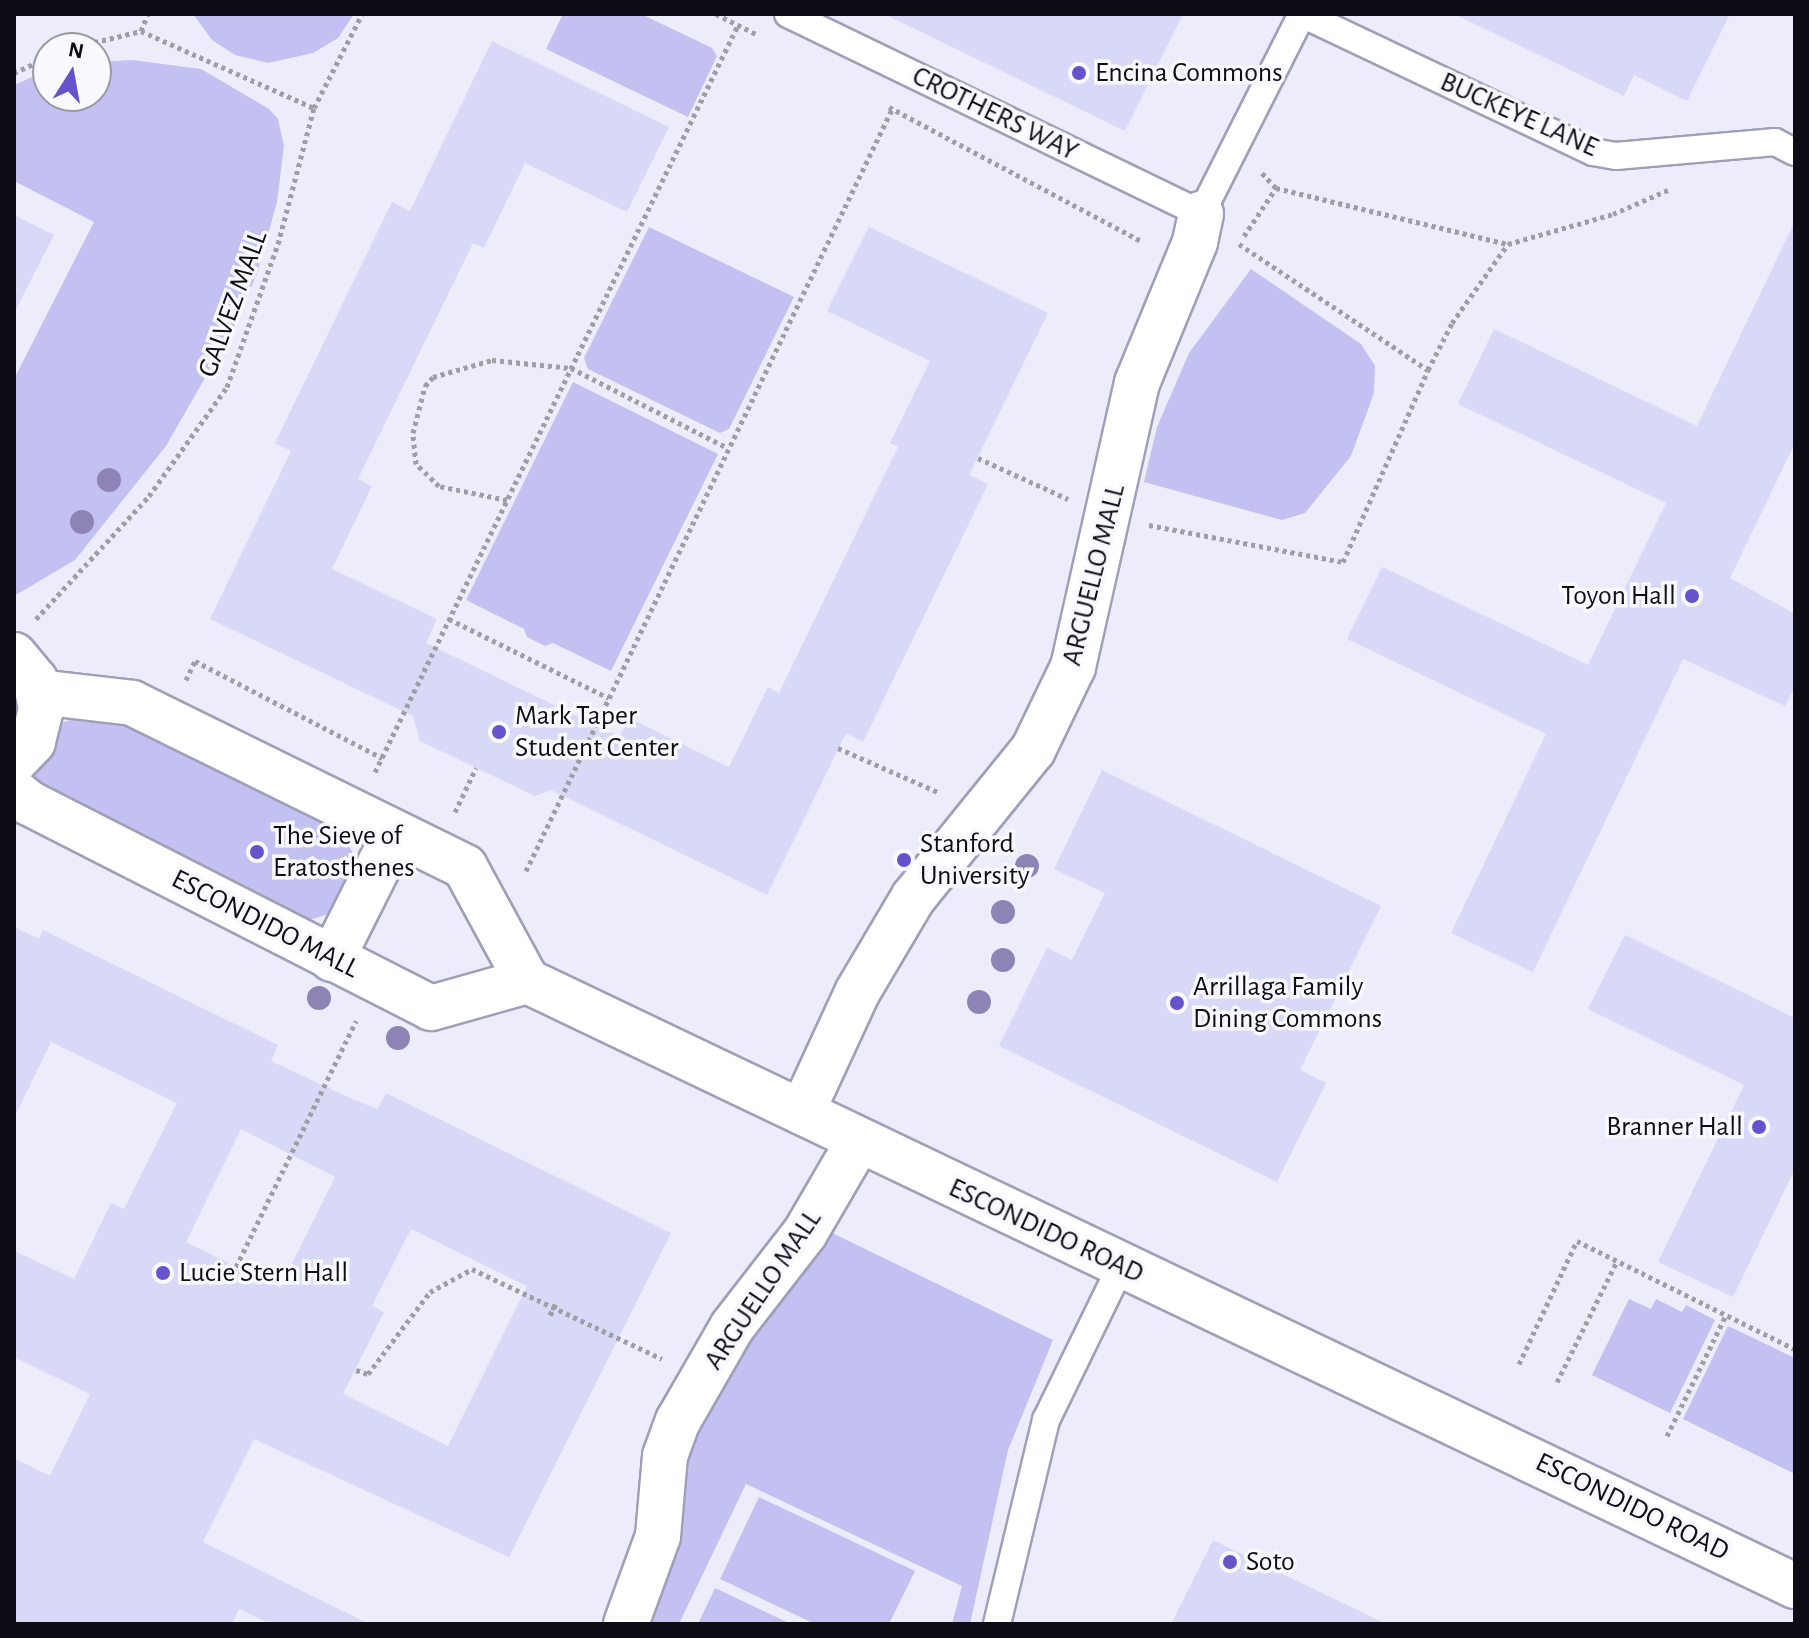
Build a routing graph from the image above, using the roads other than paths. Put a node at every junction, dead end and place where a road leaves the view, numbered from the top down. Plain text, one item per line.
1 (788, 14) edge
2 (1302, 14) edge
3 (1795, 152) edge
4 (1201, 214) junction
5 (19, 643) edge
6 (39, 692) junction
7 (14, 762) edge
8 (14, 791) edge
9 (394, 835) junction
10 (332, 959) junction
11 (527, 981) junction
12 (802, 1112) junction
13 (858, 1142) junction
14 (1121, 1266) junction
15 (1795, 1586) edge
16 (626, 1624) edge
17 (997, 1624) edge

1 - 4 lane, CROTHERS WAY
2 - 3 lane, BUCKEYE LANE
2 - 4 lane
4 - 12 street, ARGUELLO MALL
5 - 6 street
6 - 7 street
6 - 9 street
8 - 10 street, ESCONDIDO MALL
9 - 10 street
9 - 11 street
10 - 11 street, ESCONDIDO MALL
11 - 12 street, ESCONDIDO ROAD
12 - 13 street, ESCONDIDO ROAD
13 - 14 street, ESCONDIDO ROAD
13 - 16 street, ARGUELLO MALL
14 - 15 street, ESCONDIDO ROAD
14 - 17 lane

